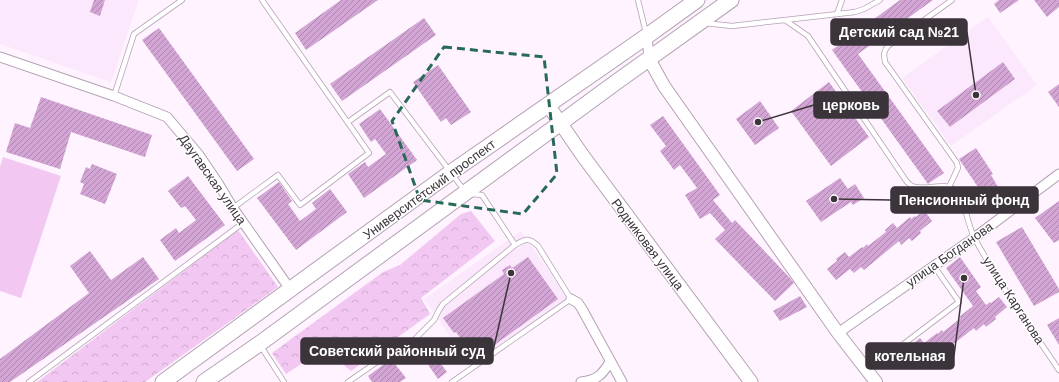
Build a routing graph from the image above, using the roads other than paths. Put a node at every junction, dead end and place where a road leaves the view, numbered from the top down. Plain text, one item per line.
1 (182, 0) edge
2 (262, 0) edge
3 (638, 0) edge
4 (697, 0) edge
5 (731, 0) edge
6 (842, 0) edge
7 (880, 0) edge
8 (952, 0) edge
9 (837, 14) junction
10 (785, 20) junction
11 (699, 23) junction
12 (647, 36) junction
13 (0, 57) edge
14 (649, 59) junction
15 (114, 96) junction
16 (548, 105) junction
17 (348, 122) junction
18 (560, 123) junction
19 (450, 173) junction
20 (1059, 174) edge
21 (948, 187) junction
22 (465, 193) junction
23 (233, 208) junction
24 (243, 223) junction
25 (974, 238) junction
26 (515, 245) junction
27 (934, 266) junction
28 (290, 289) junction
29 (571, 299) junction
30 (838, 333) junction
31 (259, 344) junction
32 (610, 362) junction
33 (1059, 370) edge
34 (868, 371) junction
35 (29, 382) edge
36 (163, 382) edge
37 (204, 382) edge
38 (284, 382) edge
39 (348, 382) edge
40 (452, 382) edge
41 (581, 382) edge
42 (622, 382) edge
43 (751, 382) edge
44 (876, 382) edge

1 - 15 lane
2 - 17 lane
3 - 12 lane
4 - 12 highway, Университетский проспект
5 - 11 highway, Университетский проспект
6 - 9 lane
7 - 9 lane
8 - 21 lane
9 - 10 lane
10 - 11 lane
10 - 21 lane
11 - 14 highway, Университетский проспект
12 - 14 street
12 - 16 highway, Университетский проспект
13 - 15 street, Даугавская улица
14 - 18 highway, Университетский проспект
14 - 30 street
15 - 23 street, Даугавская улица
16 - 18 main road, Родниковая улица
16 - 19 highway, Университетский проспект
17 - 19 lane
17 - 23 lane
18 - 22 highway, Университетский проспект
18 - 43 main road, Родниковая улица
19 - 22 lane
19 - 28 highway, Университетский проспект
20 - 25 street, улица Богданова
21 - 25 lane, улица Карганова
22 - 26 lane
22 - 31 highway, Университетский проспект
23 - 24 street, Даугавская улица
24 - 28 street, Даугавская улица
24 - 35 lane
25 - 27 street, улица Богданова
25 - 33 lane, улица Карганова
26 - 29 lane
26 - 39 lane
27 - 30 street, улица Богданова
27 - 34 lane
28 - 36 highway, Университетский проспект
29 - 32 street
29 - 40 lane
30 - 34 street
31 - 37 highway, Университетский проспект
31 - 38 lane
32 - 41 street
32 - 42 street
34 - 44 street

